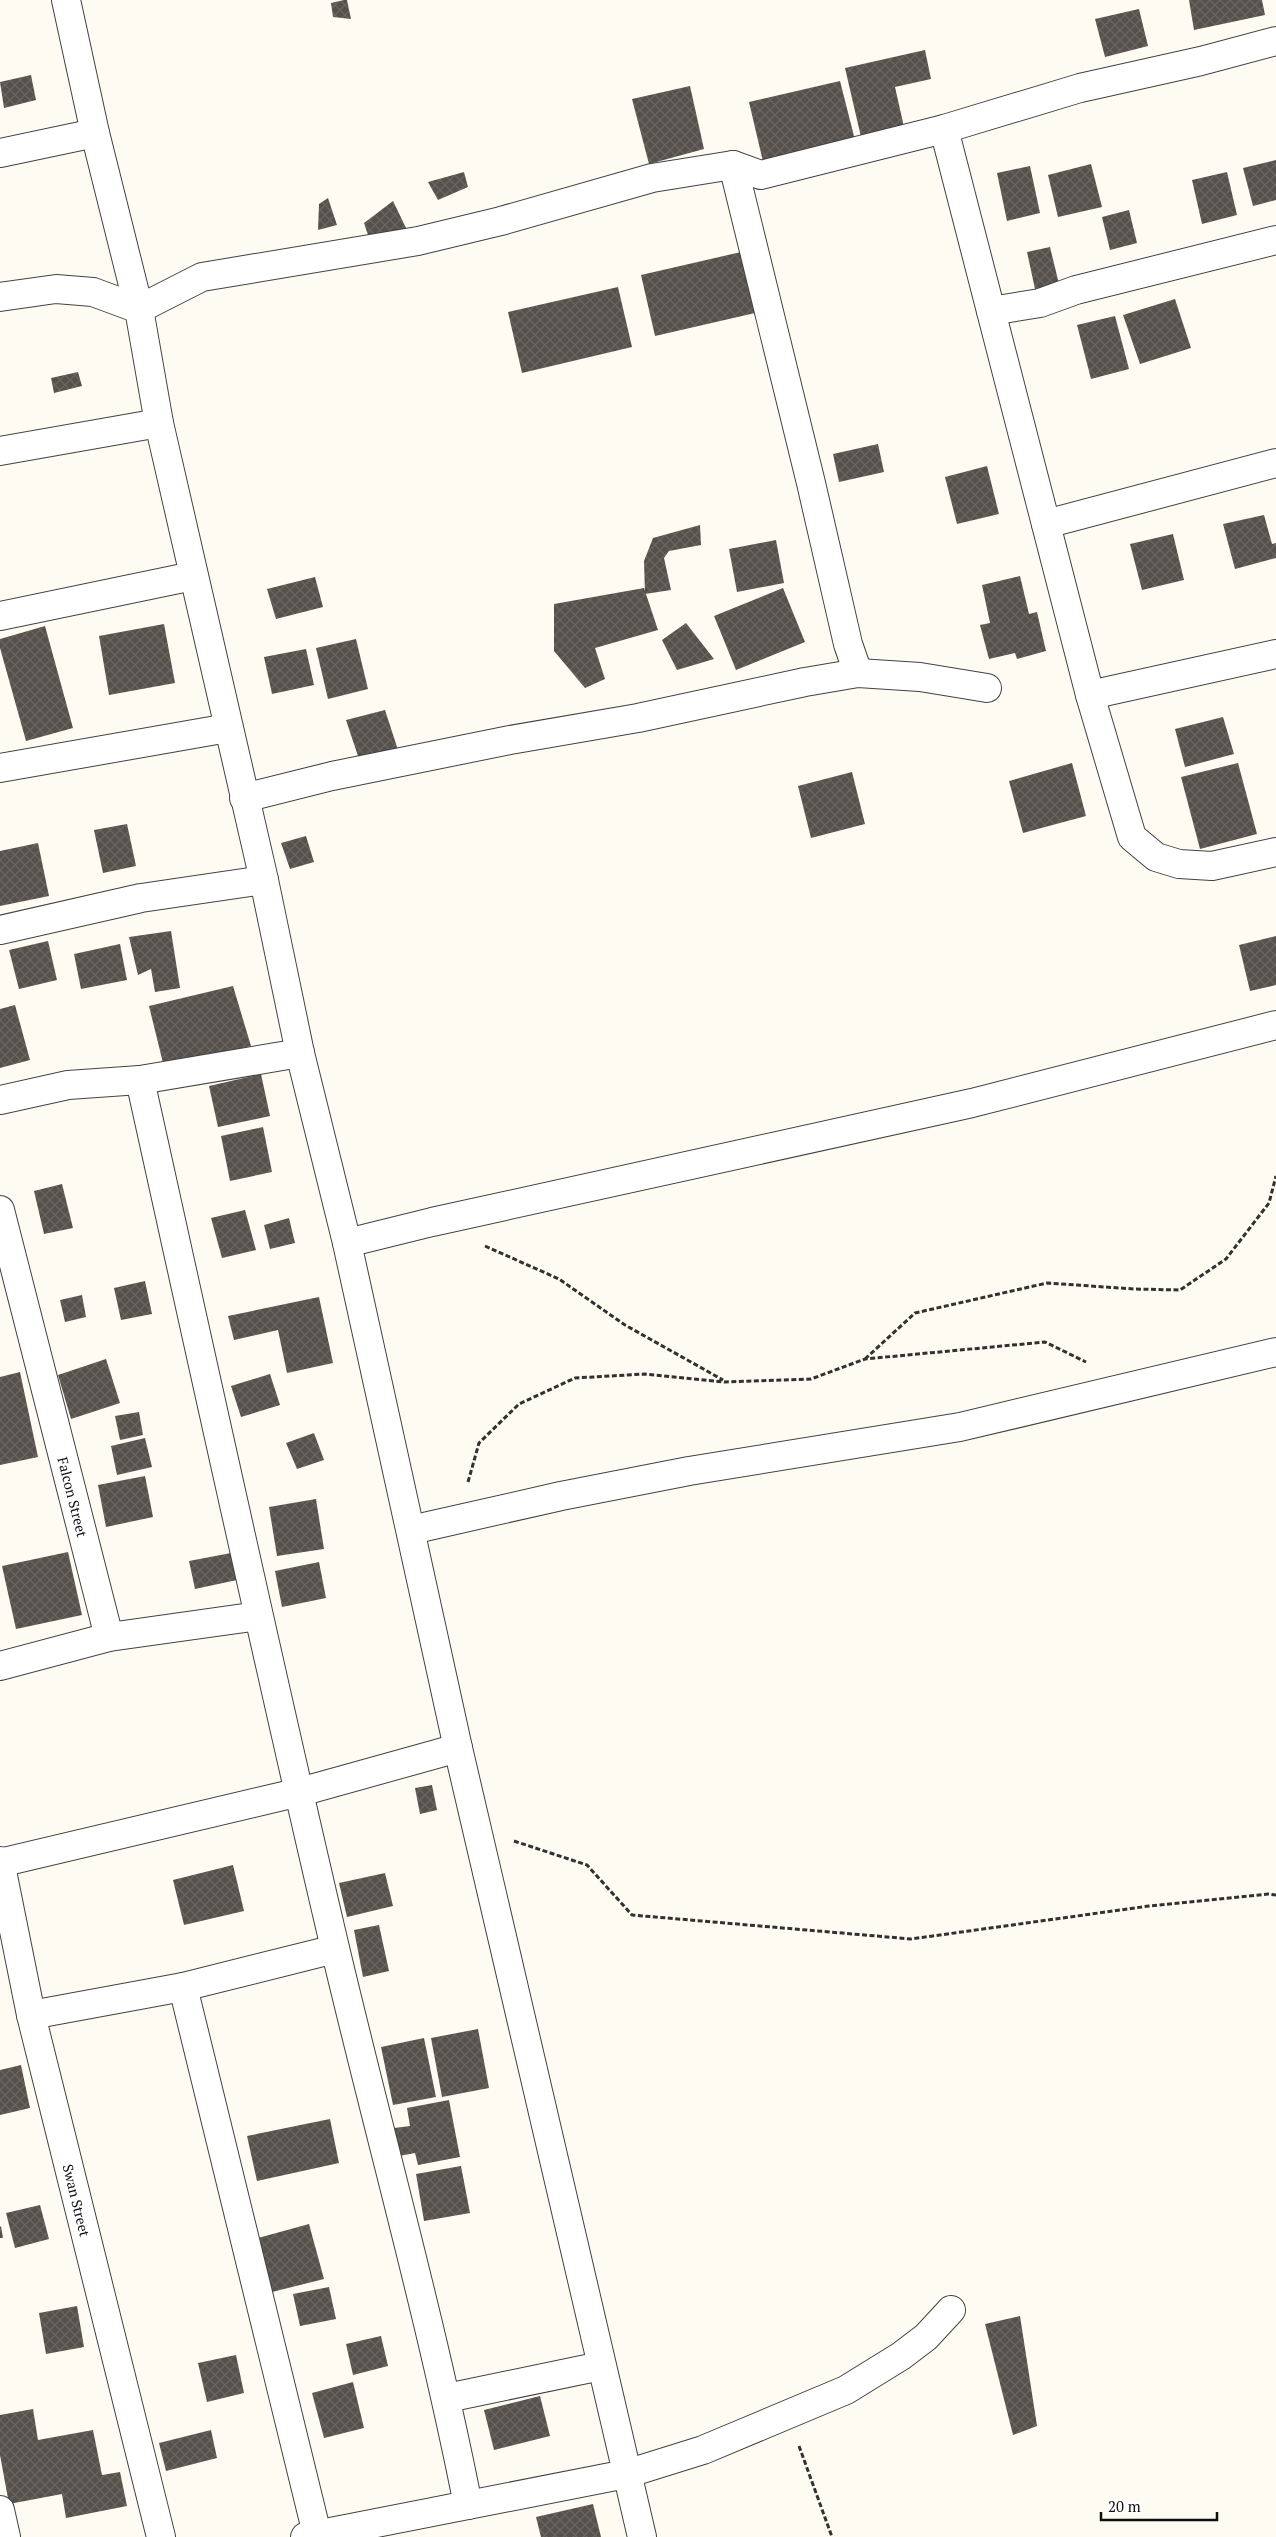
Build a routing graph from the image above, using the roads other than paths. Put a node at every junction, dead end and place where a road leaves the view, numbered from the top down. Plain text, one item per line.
1 (72, 1) edge
2 (1276, 41) edge
3 (944, 129) junction
4 (95, 134) junction
5 (0, 153) edge
6 (734, 165) junction
7 (1276, 240) edge
8 (0, 297) edge
9 (139, 309) junction
10 (992, 312) junction
11 (159, 423) junction
12 (0, 451) edge
13 (1276, 463) edge
14 (1046, 524) junction
15 (193, 576) junction
16 (0, 616) edge
17 (1276, 654) edge
18 (858, 673) junction
19 (987, 688) dead end
20 (1090, 695) junction
21 (228, 728) junction
22 (0, 768) edge
23 (244, 798) junction
24 (1276, 852) edge
25 (264, 880) junction
26 (0, 930) edge
27 (1276, 1025) edge
28 (300, 1053) junction
29 (140, 1080) junction
30 (0, 1100) edge
31 (0, 1210) edge
32 (347, 1243) junction
33 (1276, 1352) edge
34 (411, 1530) junction
35 (258, 1616) junction
36 (109, 1637) junction
37 (0, 1666) edge
38 (458, 1748) junction
39 (300, 1792) junction
40 (0, 1862) edge
41 (335, 1949) junction
42 (183, 1987) junction
43 (31, 2015) junction
44 (952, 2310) dead end
45 (601, 2366) junction
46 (446, 2398) junction
47 (626, 2474) junction
48 (468, 2506) junction
49 (0, 2510) edge
50 (311, 2536) edge
51 (6, 2537) edge
52 (160, 2537) edge
53 (642, 2537) edge

1 - 4 street
2 - 3 street
3 - 6 street
3 - 10 street
4 - 5 street
4 - 9 street
6 - 9 street
6 - 18 street
7 - 10 street
8 - 9 street
9 - 11 street
10 - 14 street
11 - 12 street
11 - 15 street
13 - 14 street
14 - 20 street
15 - 16 street
15 - 21 street
17 - 20 street
18 - 19 street
18 - 23 street
20 - 24 street
21 - 22 street
21 - 23 street
23 - 25 street
25 - 26 street
25 - 28 street
27 - 32 street
28 - 29 street
28 - 32 street
29 - 30 street
29 - 35 street
31 - 36 street, Falcon Street
32 - 34 street
33 - 34 street
34 - 38 street
35 - 36 street
35 - 39 street
36 - 37 street
38 - 39 street
38 - 45 street
39 - 40 street
39 - 41 street
40 - 43 street, Swan Street
41 - 42 street
41 - 46 street
42 - 43 street
42 - 50 street
43 - 52 street, Swan Street
44 - 47 street
45 - 46 street
45 - 47 street
46 - 48 street
47 - 48 street
47 - 53 street
48 - 50 street
49 - 51 street

